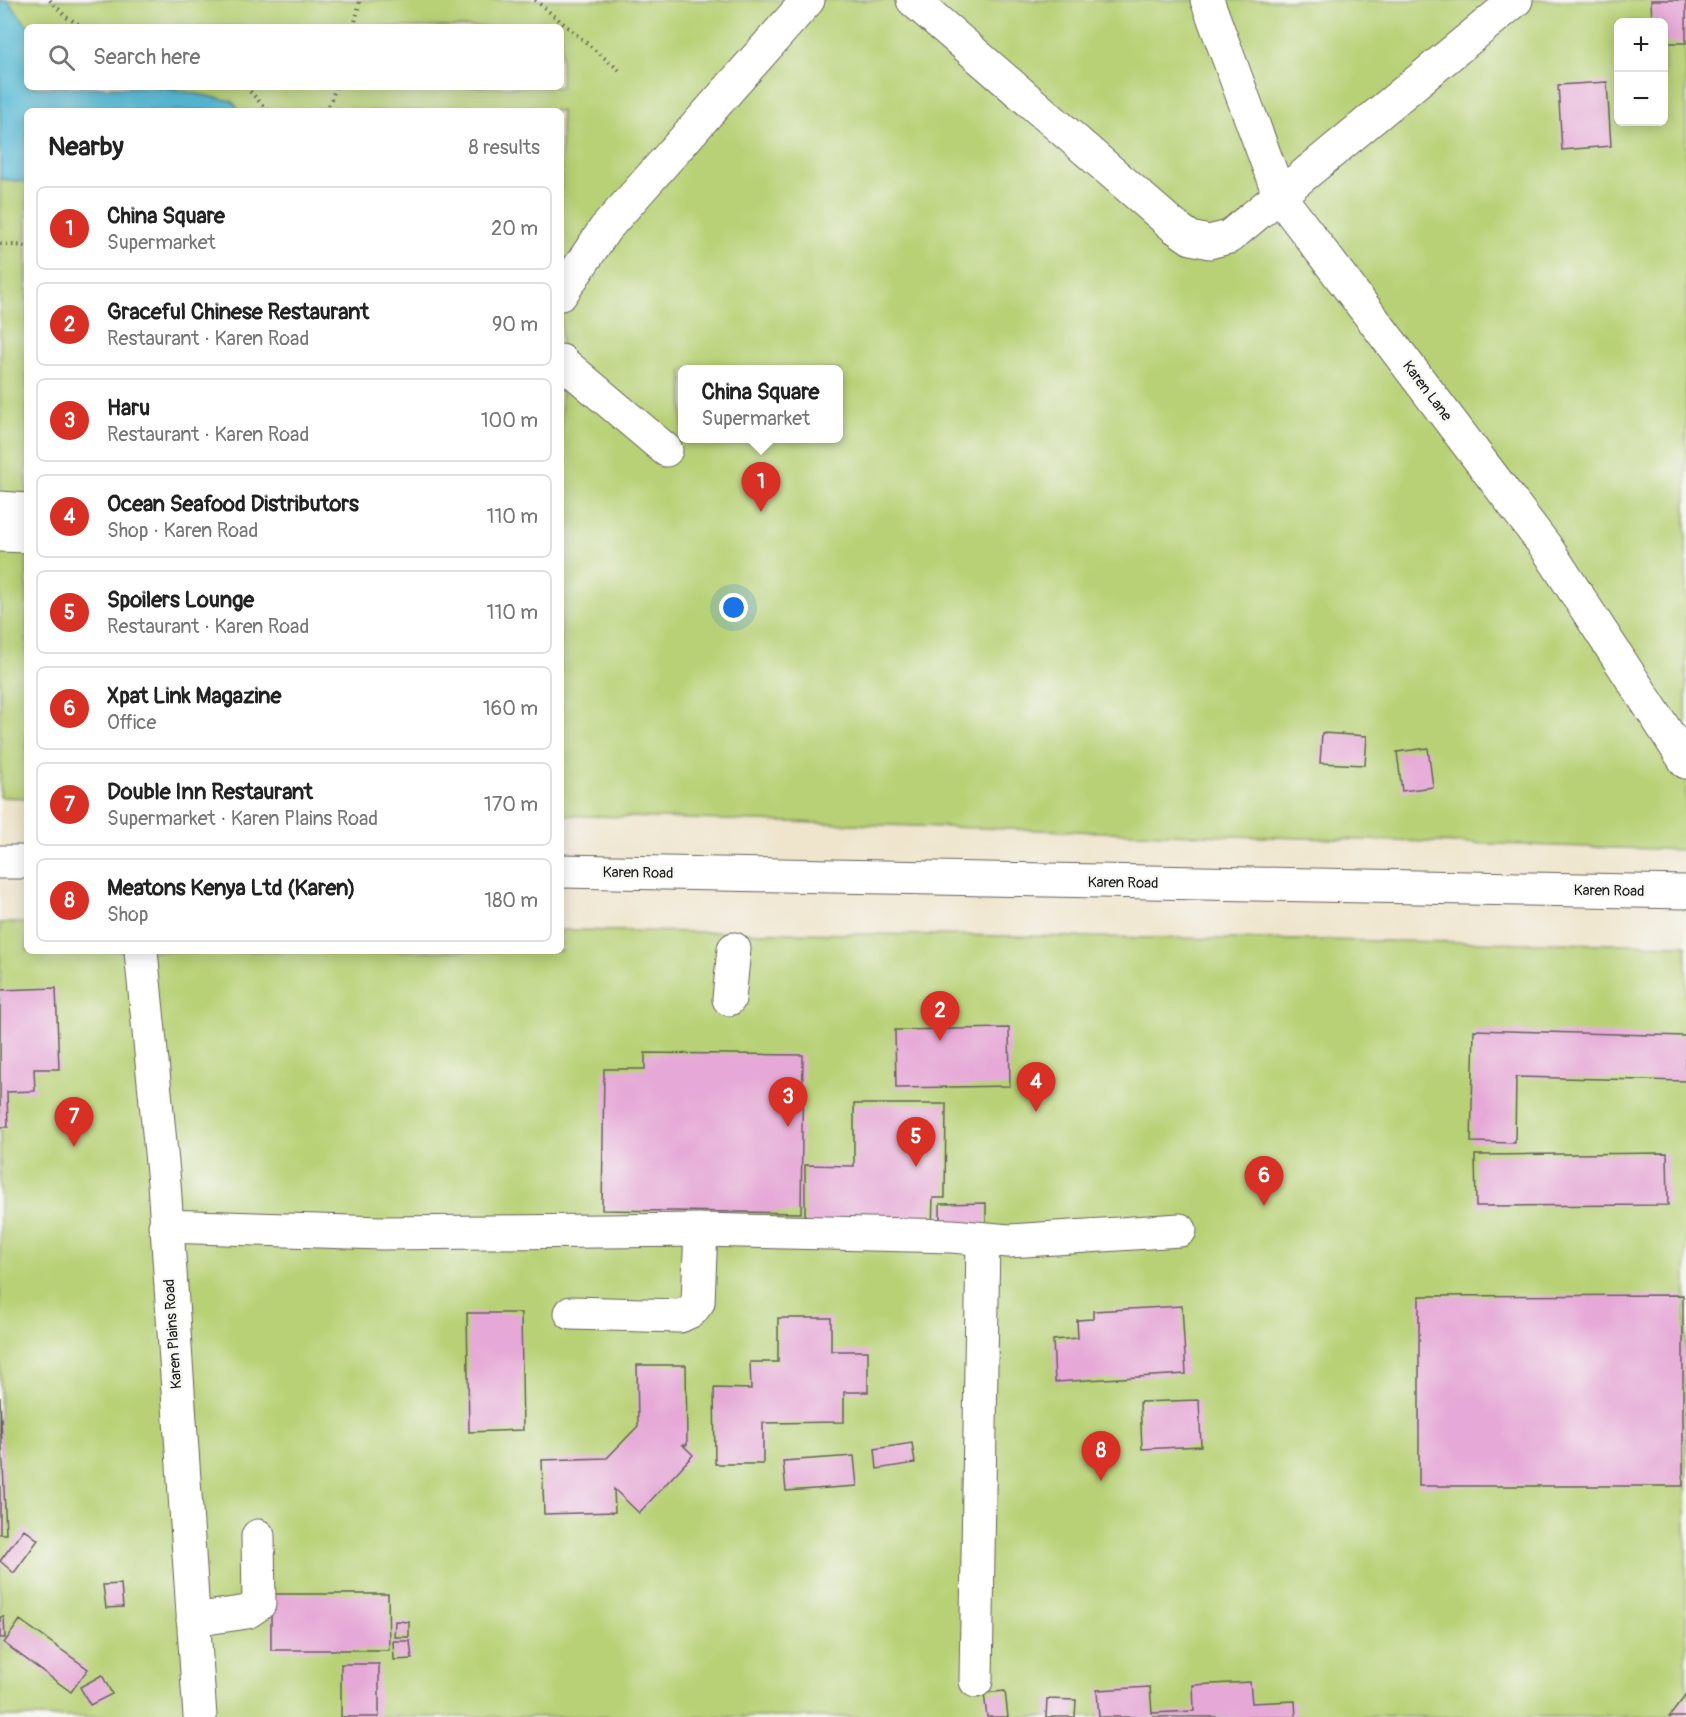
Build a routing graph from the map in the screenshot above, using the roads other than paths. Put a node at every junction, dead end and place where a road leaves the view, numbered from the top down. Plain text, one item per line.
1 (808, 0) edge
2 (913, 0) edge
3 (1516, 0) edge
4 (1207, 1) edge
5 (1280, 197) junction
6 (564, 290) edge
7 (564, 364) edge
8 (666, 450) dead end
9 (0, 508) edge
10 (24, 510) edge
11 (0, 535) edge
12 (24, 536) edge
13 (1686, 762) edge
14 (564, 871) edge
15 (1686, 892) edge
16 (734, 949) dead end
17 (141, 954) edge
18 (729, 999) dead end
19 (165, 1226) junction
20 (701, 1230) junction
21 (1180, 1230) dead end
22 (983, 1239) junction
23 (571, 1312) dead end
24 (258, 1536) dead end
25 (193, 1620) junction
26 (976, 1681) dead end
27 (200, 1717) edge

1 - 6 street
2 - 5 street
3 - 5 street
4 - 5 street, Karen Lane
5 - 13 street, Karen Lane
7 - 8 street
9 - 10 street
11 - 12 street
14 - 15 street, Karen Road
16 - 18 street
17 - 19 street, Karen Plains Road
19 - 20 street
19 - 25 street, Karen Plains Road
20 - 22 street
20 - 23 street
21 - 22 street
22 - 26 street
24 - 25 street
25 - 27 street, Karen Plains Road

